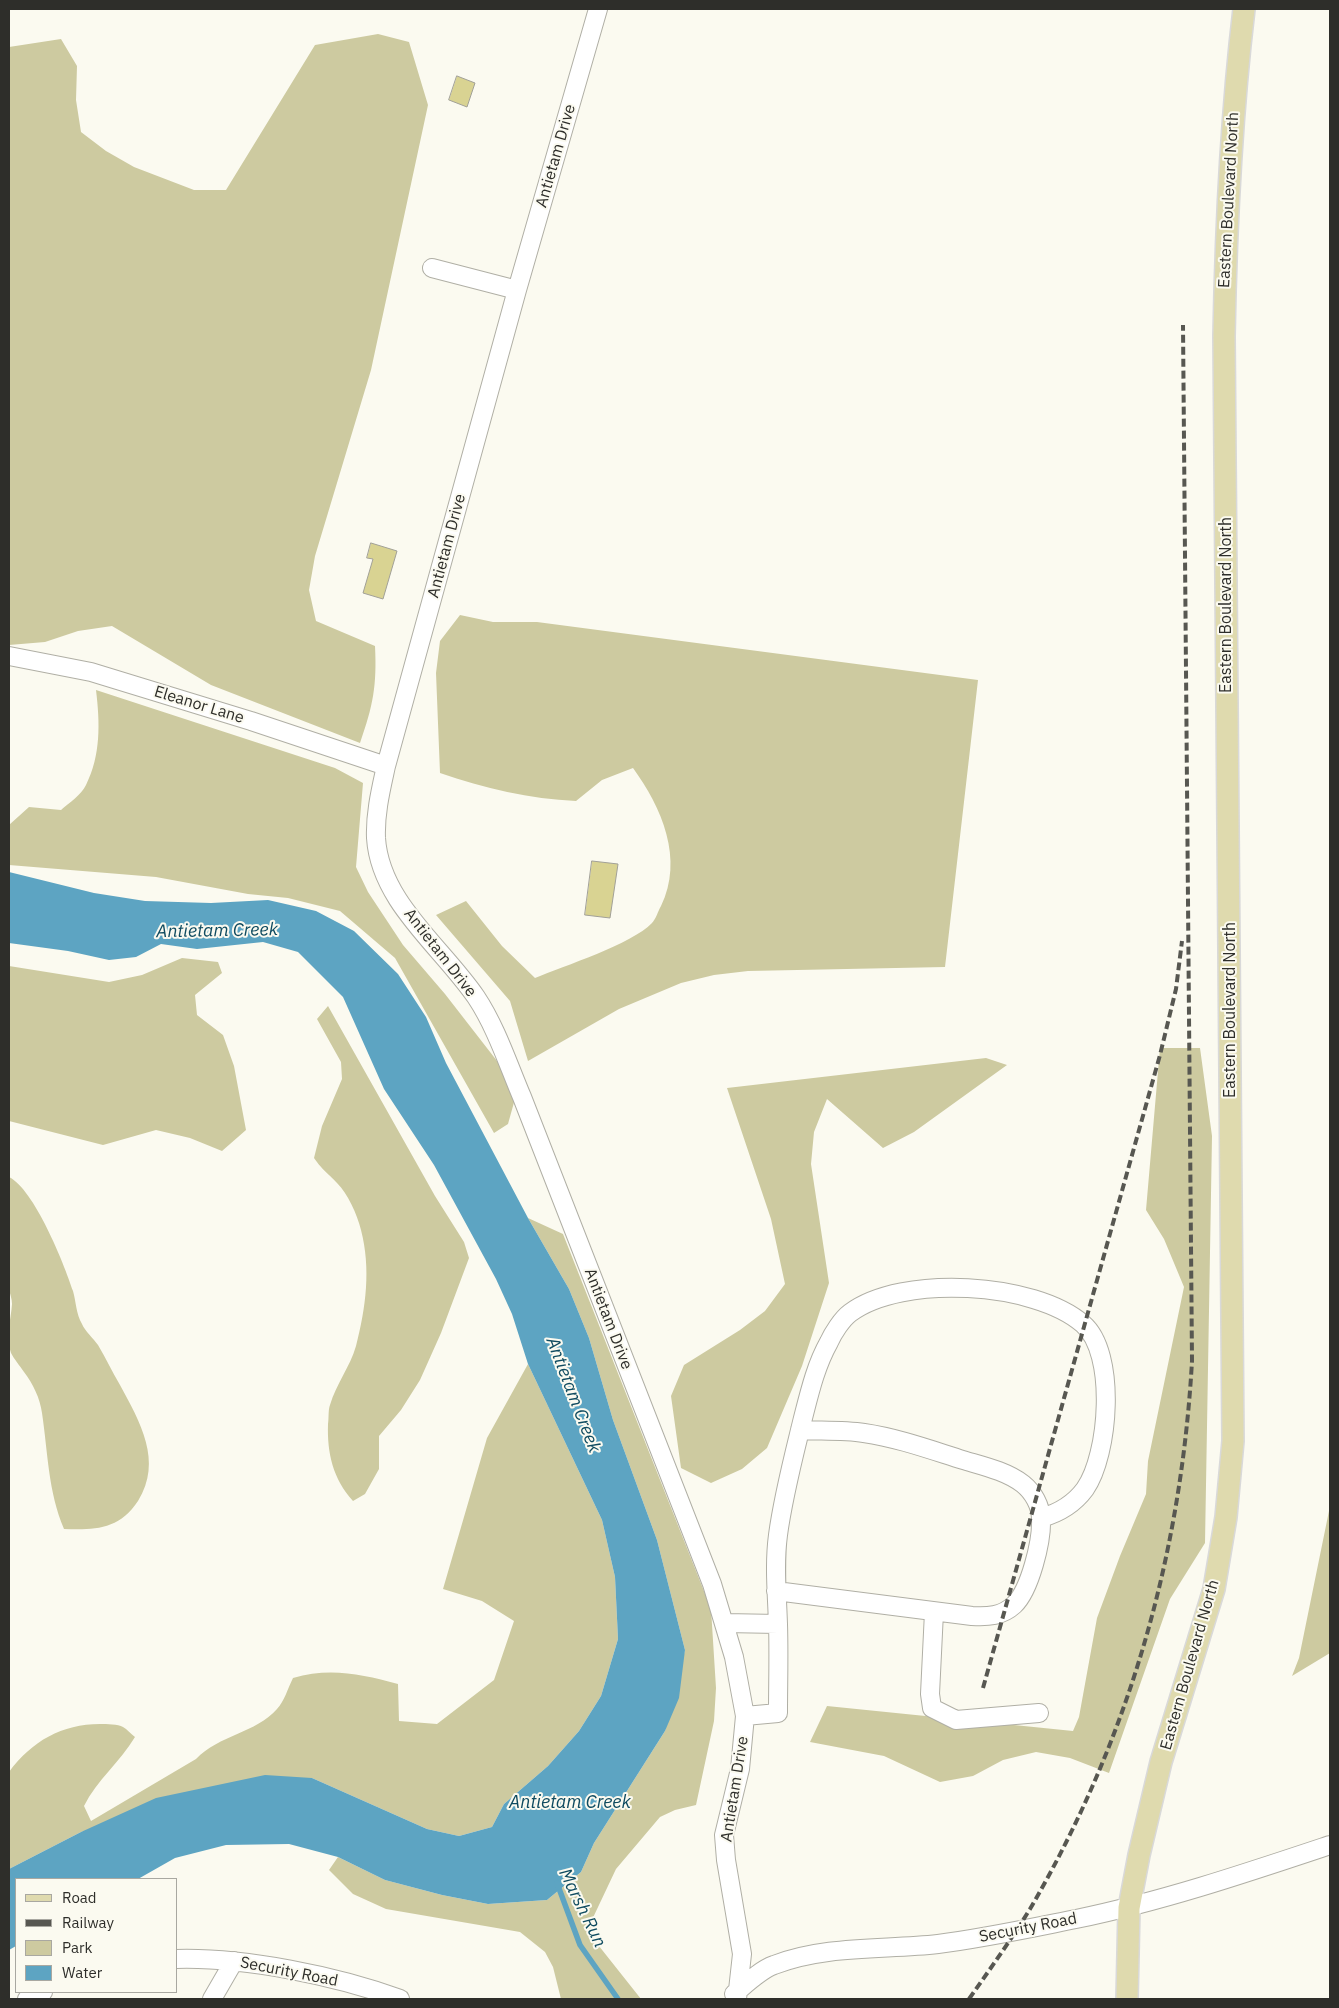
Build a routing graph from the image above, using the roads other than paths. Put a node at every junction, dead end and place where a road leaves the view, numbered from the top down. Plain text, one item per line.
1 (598, 9) edge
2 (1244, 9) edge
3 (432, 268) dead end
4 (517, 290) junction
5 (9, 656) edge
6 (386, 766) junction
7 (800, 1430) junction
8 (1042, 1518) junction
9 (776, 1591) junction
10 (934, 1612) junction
11 (725, 1623) junction
12 (778, 1624) junction
13 (1039, 1713) dead end
14 (745, 1716) junction
15 (1330, 1845) edge
16 (1129, 1908) junction
17 (178, 1959) edge
18 (234, 1961) junction
19 (41, 1993) edge
20 (735, 1996) edge
21 (27, 1999) edge
22 (212, 1999) edge
23 (400, 1999) edge
24 (1127, 1999) edge

1 - 4 street, Antietam Drive
2 - 16 main road, Eastern Boulevard North
3 - 4 street
4 - 6 street, Antietam Drive
5 - 6 street, Eleanor Lane
6 - 11 street, Antietam Drive
7 - 8 street
7 - 8 street
7 - 9 street
8 - 10 street
9 - 10 street
9 - 12 street
10 - 13 street
11 - 12 street
11 - 14 street, Antietam Drive
12 - 14 street
14 - 20 street, Antietam Drive
15 - 16 street, Security Road
16 - 20 street, Security Road
16 - 24 main road, Eastern Boulevard North
17 - 18 street, Security Road
18 - 22 street
18 - 23 street, Security Road
19 - 21 street

